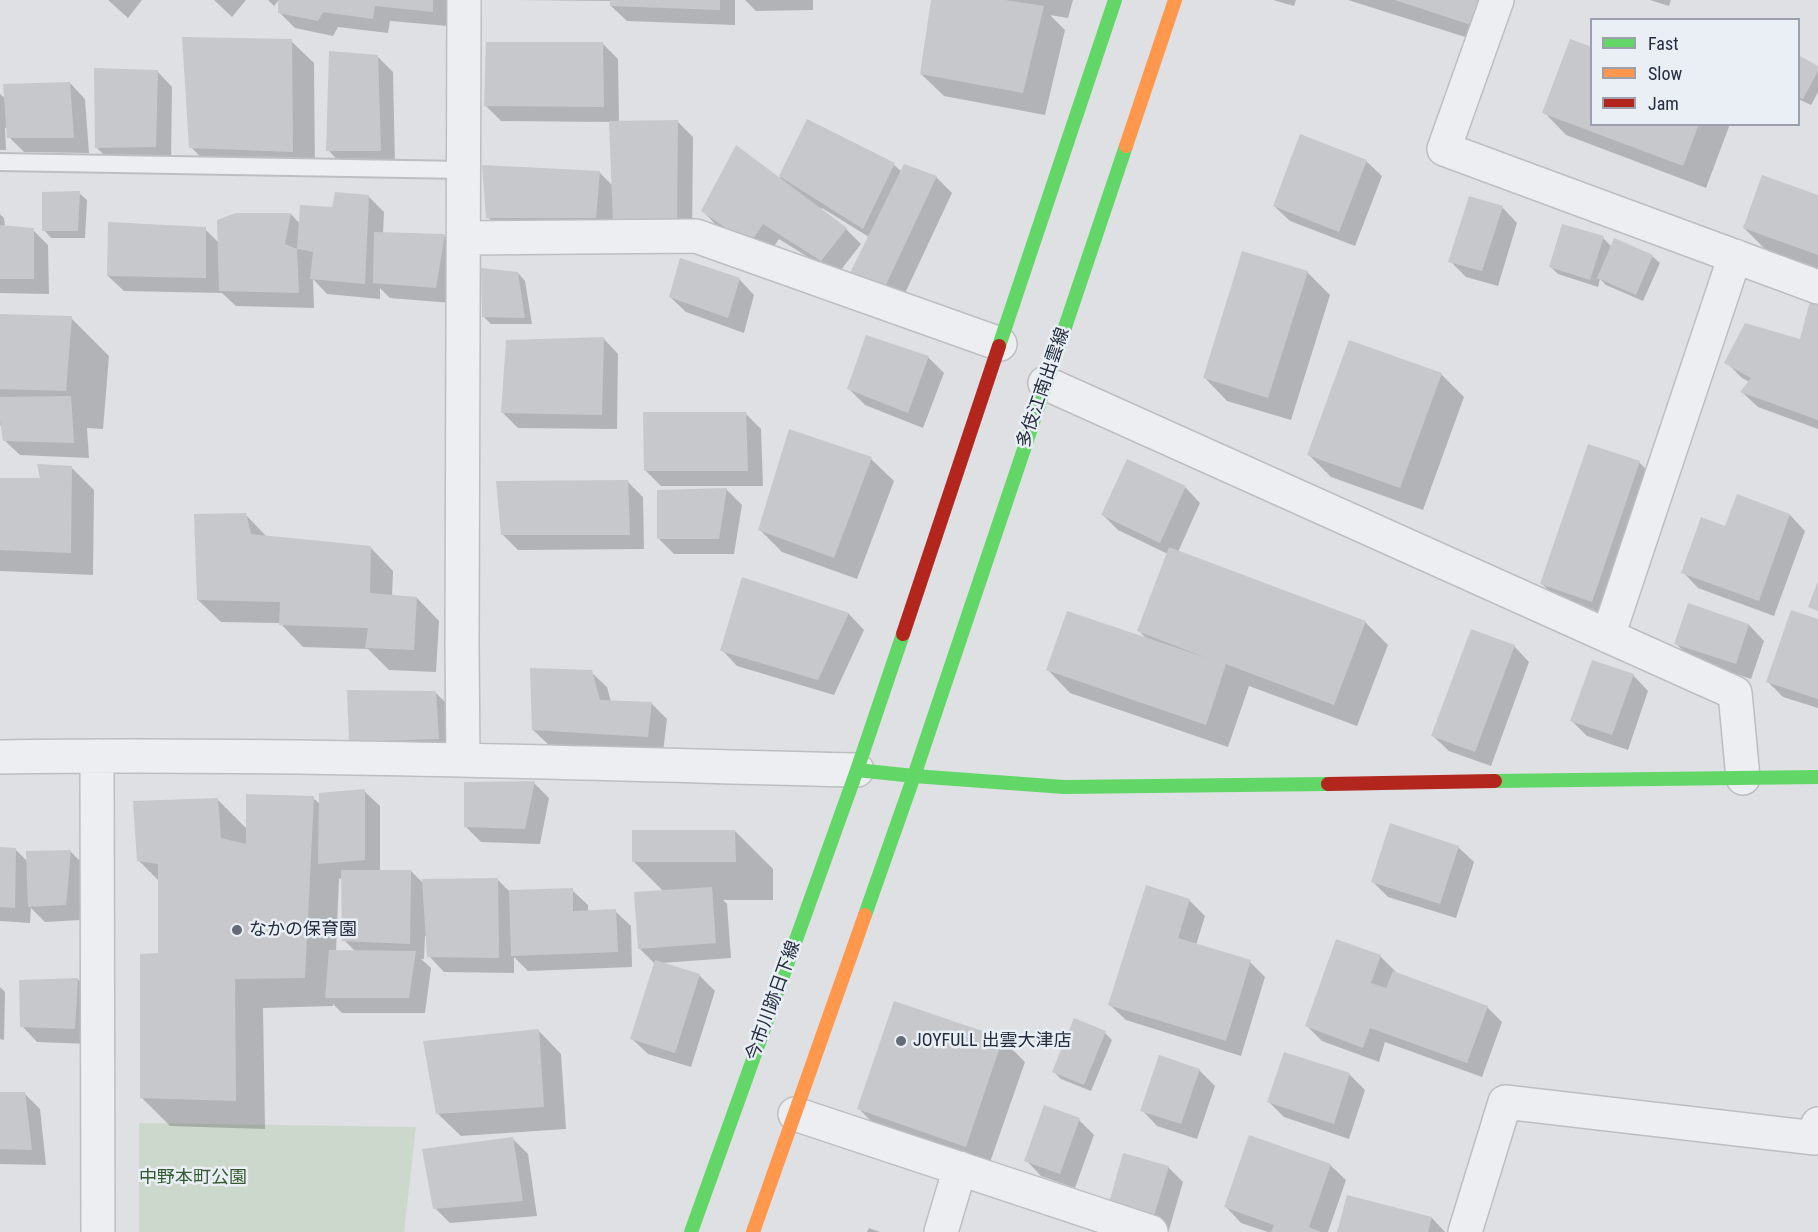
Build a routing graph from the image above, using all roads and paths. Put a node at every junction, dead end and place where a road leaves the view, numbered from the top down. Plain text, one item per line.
1 (464, 0) edge
2 (1115, 0) edge
3 (1175, 0) edge
4 (1497, 0) edge
5 (0, 162) edge
6 (464, 170) junction
7 (464, 238) junction
8 (1735, 256) junction
9 (1818, 287) edge
10 (1000, 344) junction
11 (1045, 383) junction
12 (1608, 636) junction
13 (97, 756) junction
14 (0, 757) edge
15 (463, 760) junction
16 (857, 770) junction
17 (914, 776) junction
18 (1743, 777) junction
19 (1818, 777) edge
20 (795, 1114) junction
21 (1818, 1124) edge
22 (960, 1168) junction
23 (98, 1232) edge
24 (691, 1232) edge
25 (753, 1232) edge
26 (941, 1232) edge
27 (1151, 1232) edge
28 (1465, 1232) edge

1 - 6 street
2 - 10 street
3 - 11 street, 多伎江南出雲線
4 - 8 street
5 - 6 lane
6 - 7 street
7 - 10 street
7 - 15 street
8 - 9 street
8 - 12 street
10 - 16 street
11 - 12 street
11 - 17 street, 多伎江南出雲線
12 - 18 street
13 - 14 street
13 - 15 street
13 - 23 street
15 - 16 street
16 - 17 street
16 - 24 street, 今市川跡日下線
17 - 18 street
17 - 20 street, 多伎江南出雲線
18 - 19 street
20 - 22 street
20 - 25 street, 多伎江南出雲線
21 - 28 street
22 - 26 street
22 - 27 street

